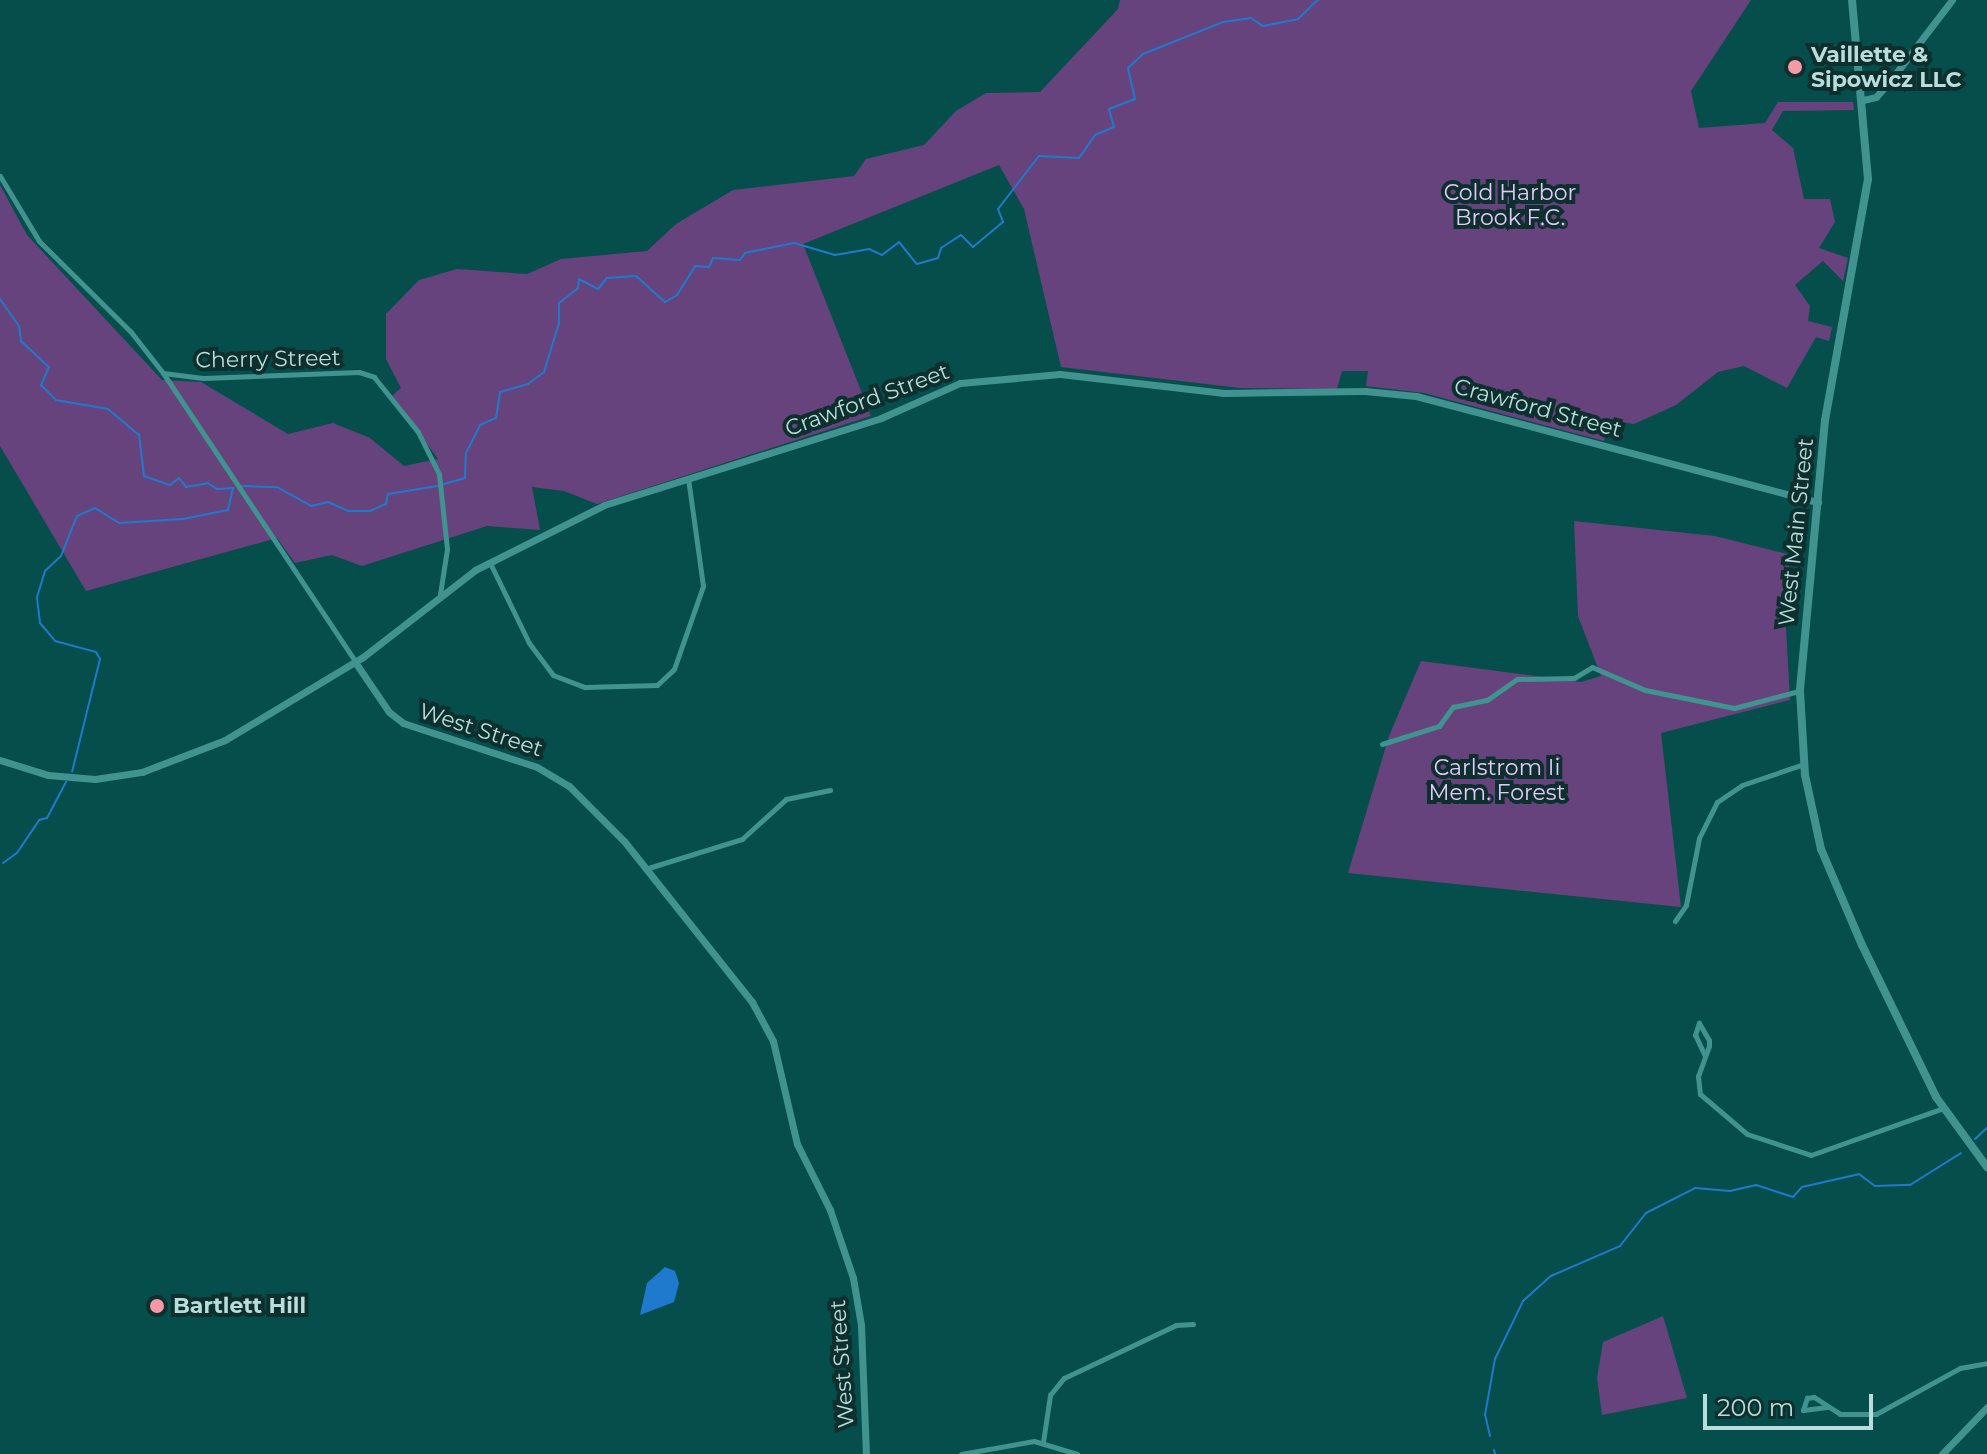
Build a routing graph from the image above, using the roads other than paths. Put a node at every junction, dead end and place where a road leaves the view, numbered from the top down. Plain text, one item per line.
1 (1852, 0) edge
2 (1952, 0) edge
3 (1863, 100) junction
4 (0, 176) edge
5 (163, 373) junction
6 (687, 477) junction
7 (1818, 502) junction
8 (490, 563) junction
9 (440, 594) junction
10 (355, 662) junction
11 (1800, 691) junction
12 (1382, 744) dead end
13 (0, 760) edge
14 (1804, 764) junction
15 (830, 790) dead end
16 (644, 870) junction
17 (1675, 921) dead end
18 (1705, 1056) junction
19 (1944, 1108) junction
20 (1987, 1167) edge
21 (1193, 1324) dead end
22 (1987, 1363) edge
23 (1827, 1407) dead end
24 (1987, 1407) edge
25 (1043, 1442) junction
26 (1949, 1448) junction
27 (866, 1452) edge
28 (961, 1454) edge
29 (1077, 1454) edge
30 (1942, 1454) edge
31 (1957, 1454) edge

1 - 3 main road, West Main Street
2 - 3 street
3 - 7 main road, West Main Street
4 - 5 street, West Street
5 - 9 street, Cherry Street
5 - 10 street, West Street
6 - 7 street, Crawford Street
6 - 8 street, Crawford Street
6 - 8 street
7 - 11 main road, West Main Street
8 - 9 street, Crawford Street
9 - 10 street, Crawford Street
10 - 13 street, Crawford Street
10 - 16 street, West Street
11 - 12 street
11 - 14 main road, West Main Street
14 - 17 street
14 - 19 main road, West Main Street
15 - 16 street
16 - 27 street, West Street
18 - 18 street
18 - 19 street
19 - 20 main road, West Main Street
21 - 25 street
22 - 23 street
24 - 26 street
25 - 28 street
25 - 29 street
26 - 30 street
26 - 31 street

